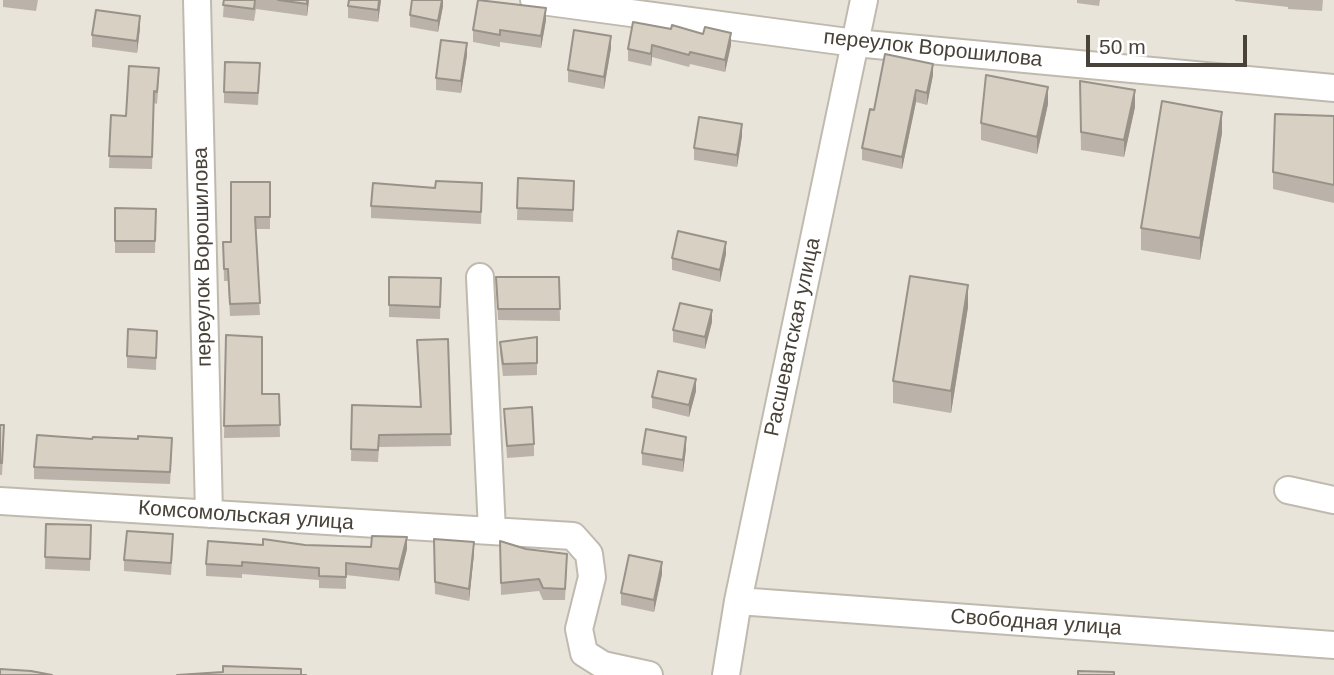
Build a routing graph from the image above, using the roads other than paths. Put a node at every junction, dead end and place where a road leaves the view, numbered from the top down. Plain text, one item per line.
1 (197, 0) edge
2 (534, 0) edge
3 (864, 0) edge
4 (855, 43) junction
5 (1334, 88) edge
6 (480, 277) dead end
7 (1288, 490) dead end
8 (0, 500) edge
9 (1334, 500) edge
10 (209, 514) junction
11 (492, 531) junction
12 (738, 601) junction
13 (1334, 645) edge
14 (649, 675) edge
15 (726, 675) edge

1 - 10 street, переулок Ворошилова
2 - 4 street, переулок Ворошилова
3 - 4 street, Расшеватская улица
4 - 5 street, переулок Ворошилова
4 - 12 street, Расшеватская улица
6 - 11 street
7 - 9 street
8 - 10 street, Комсомольская улица
10 - 11 street, Комсомольская улица
11 - 14 street, Комсомольская улица
12 - 13 street, Свободная улица
12 - 15 street, Расшеватская улица

